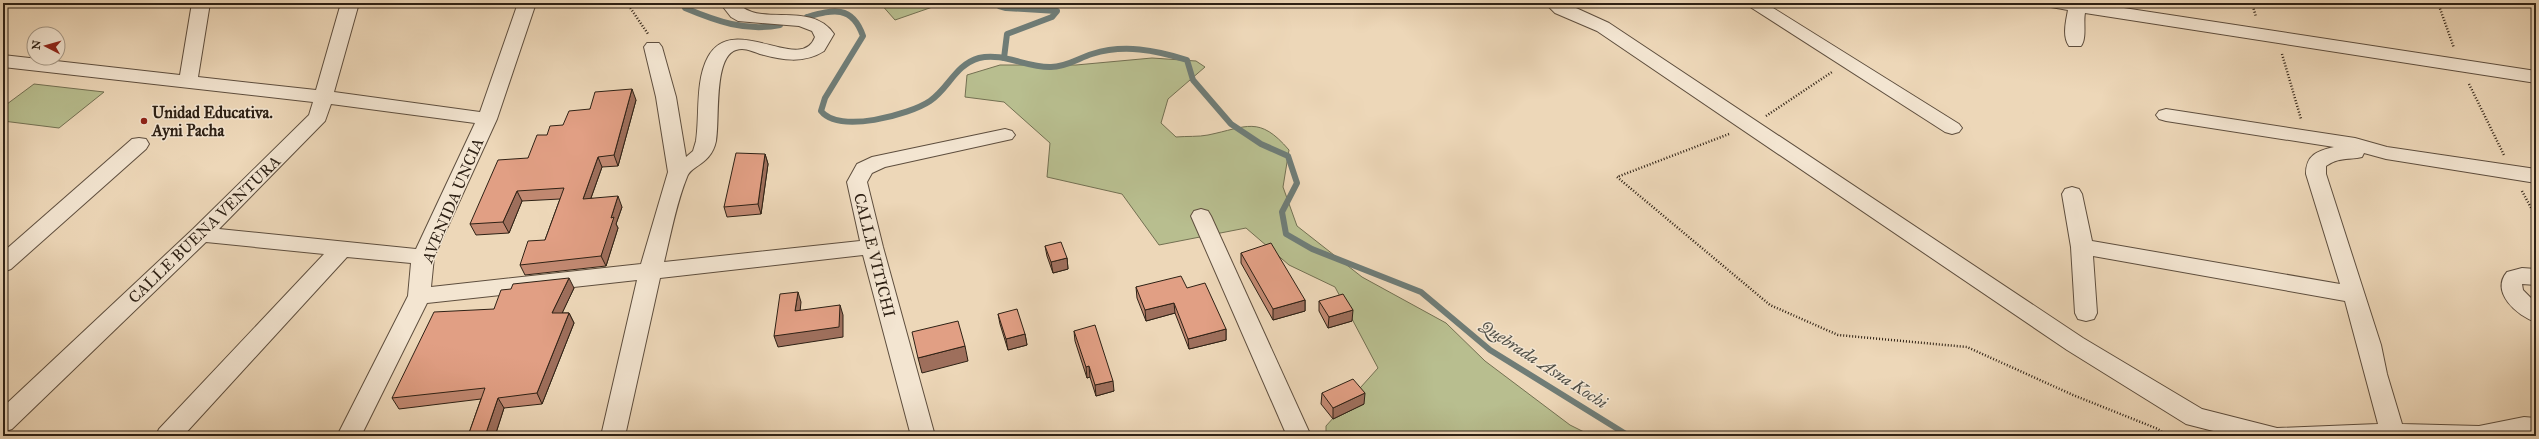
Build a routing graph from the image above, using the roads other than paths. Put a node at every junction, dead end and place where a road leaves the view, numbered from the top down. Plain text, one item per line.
1 (201, 3) edge
2 (350, 3) edge
3 (527, 3) edge
4 (729, 3) edge
5 (1554, 3) edge
6 (1753, 3) edge
7 (2057, 3) edge
8 (2078, 6) junction
9 (2075, 42) dead end
10 (653, 47) road end
11 (3, 61) edge
12 (2536, 78) edge
13 (188, 82) junction
14 (325, 97) junction
15 (2166, 115) dead end
16 (487, 119) junction
17 (1952, 128) dead end
18 (1005, 135) dead end
19 (139, 144) dead end
20 (2386, 154) junction
21 (678, 172) junction
22 (2536, 176) edge
23 (2072, 194) dead end
24 (1202, 216) dead end
25 (201, 234) junction
26 (872, 247) junction
27 (2082, 247) junction
28 (342, 248) junction
29 (423, 257) junction
30 (3, 264) edge
31 (650, 272) junction
32 (2536, 277) edge
33 (2353, 294) junction
34 (419, 296) junction
35 (2086, 313) dead end
36 (2536, 314) edge
37 (3, 422) edge
38 (2536, 428) edge
39 (2393, 433) junction
40 (168, 436) edge
41 (349, 436) edge
42 (613, 436) edge
43 (923, 436) edge
44 (1298, 436) edge
45 (2272, 436) edge
46 (2282, 436) edge

1 - 13 street
2 - 14 street, CALLE BUENA VENTURA
3 - 16 street, AVENIDA UNCIA
4 - 21 street
5 - 45 street
6 - 17 street
7 - 8 street
8 - 9 street
8 - 12 street
10 - 21 street
11 - 13 street
13 - 14 street
14 - 16 street
14 - 25 street, CALLE BUENA VENTURA
15 - 20 street
16 - 29 street, AVENIDA UNCIA
18 - 26 street, CALLE VITICHI
19 - 30 street
20 - 22 street
20 - 33 street
21 - 31 street
23 - 27 street
24 - 44 street
25 - 28 street
25 - 37 street, CALLE BUENA VENTURA
26 - 31 street
26 - 43 street, CALLE VITICHI
27 - 33 street
27 - 35 street
28 - 29 street
28 - 40 street
29 - 34 street, AVENIDA UNCIA
31 - 34 street
31 - 42 street
32 - 36 street
33 - 39 street
34 - 41 street, AVENIDA UNCIA
38 - 39 street
39 - 46 street

